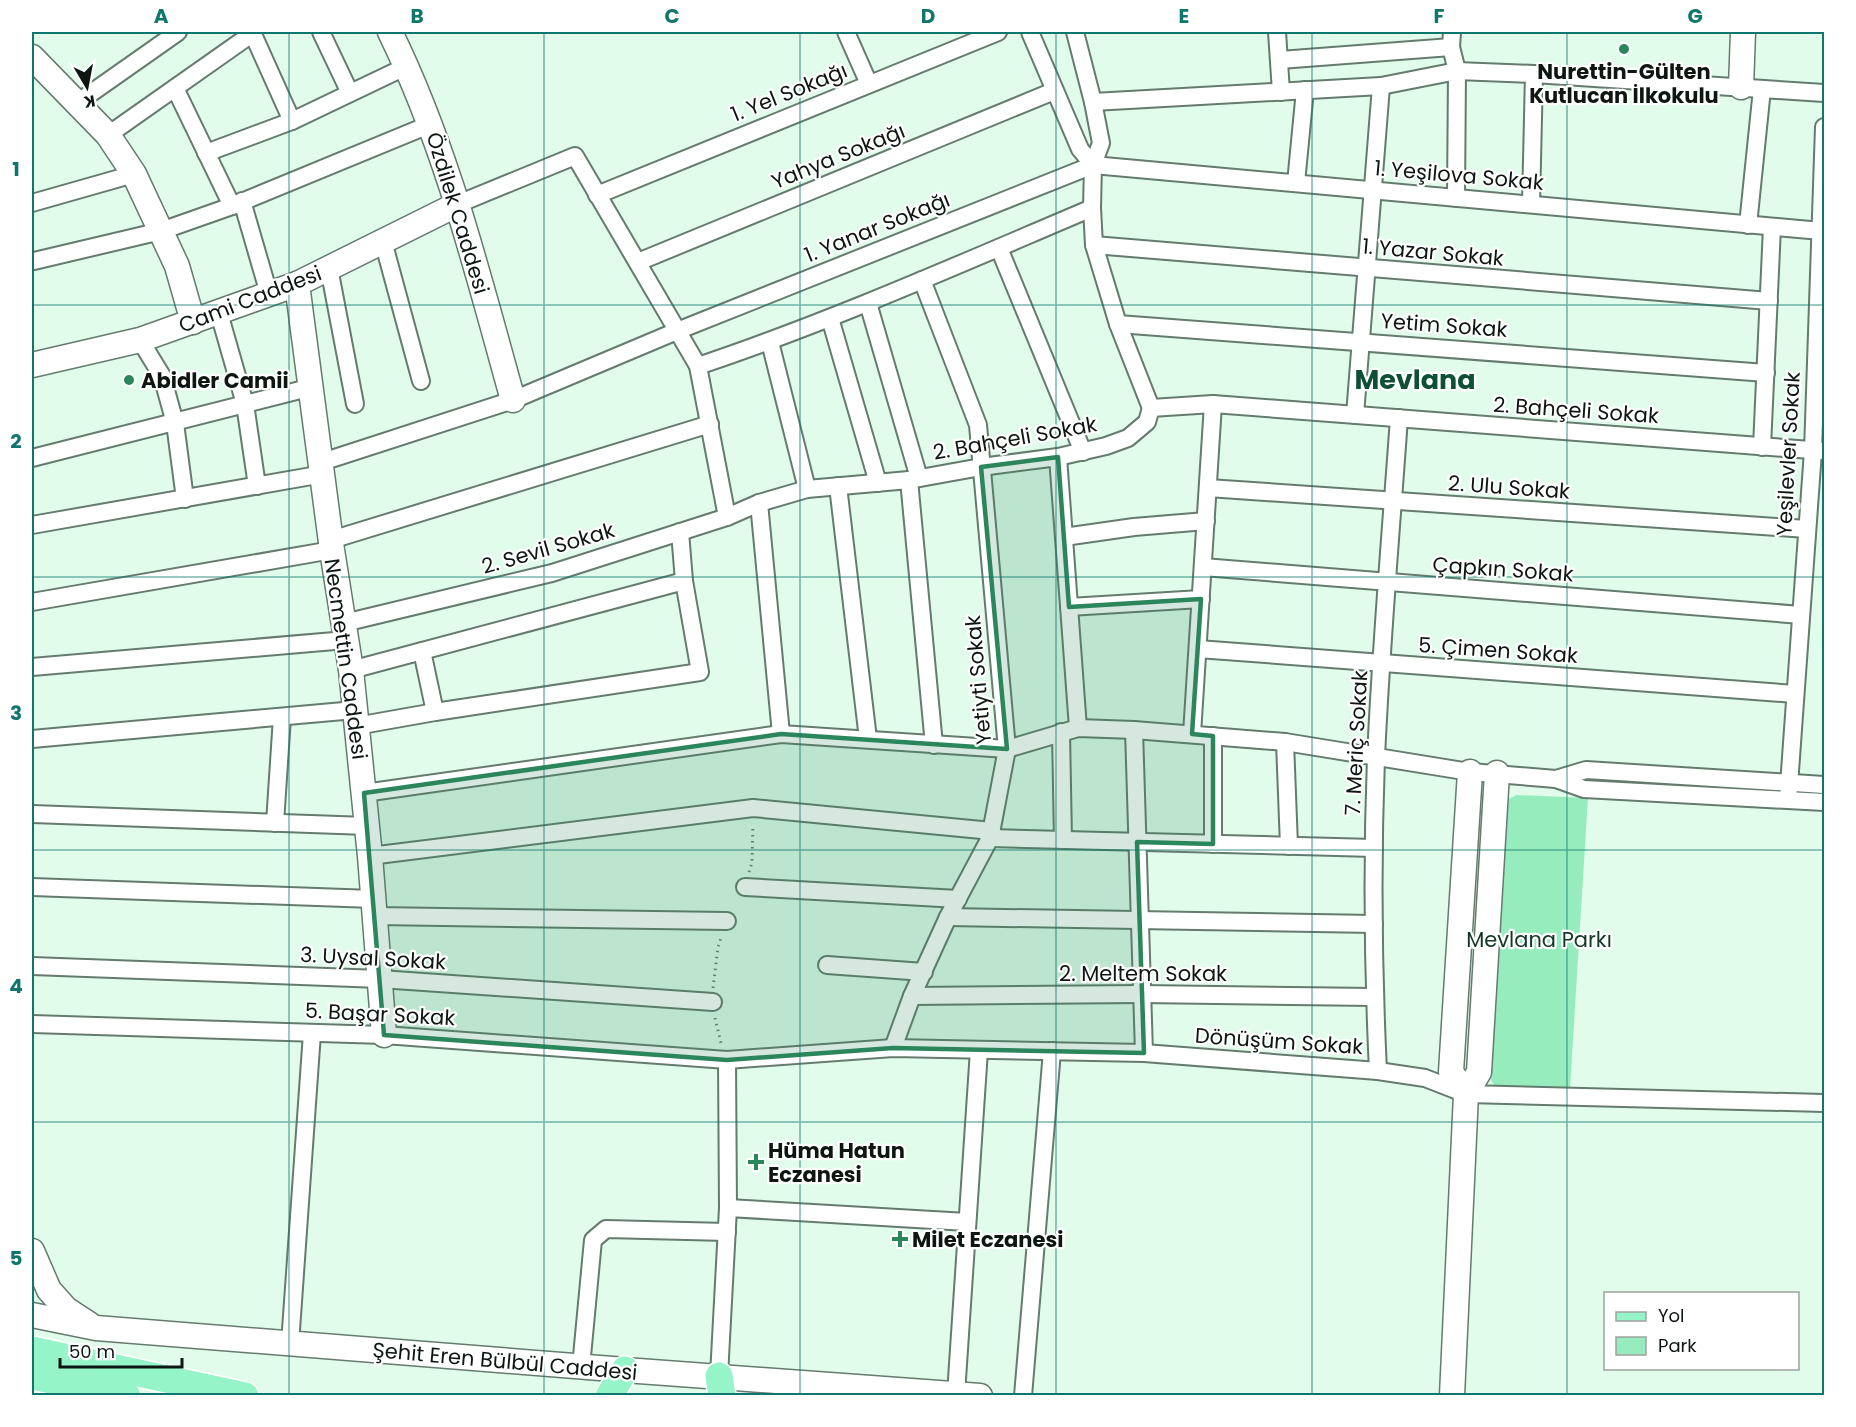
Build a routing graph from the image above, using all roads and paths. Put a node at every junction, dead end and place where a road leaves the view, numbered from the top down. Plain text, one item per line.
1 (178, 32) edge
2 (253, 32) edge
3 (321, 32) edge
4 (390, 32) edge
5 (846, 32) edge
6 (998, 32) edge
7 (1030, 32) edge
8 (1075, 32) edge
9 (1277, 32) edge
10 (1743, 32) edge
11 (1451, 39) edge
12 (32, 57) edge
13 (1280, 60) junction
14 (406, 66) junction
15 (1457, 71) junction
16 (1534, 74) junction
17 (869, 84) junction
18 (1381, 86) junction
19 (175, 88) junction
20 (1751, 88) junction
21 (1305, 90) junction
22 (1054, 91) junction
23 (1281, 92) junction
24 (350, 93) junction
25 (1824, 93) edge
26 (1093, 102) junction
27 (77, 103) junction
28 (292, 121) junction
29 (431, 124) junction
30 (1824, 128) edge
31 (108, 135) junction
32 (206, 153) junction
33 (1093, 165) junction
34 (134, 174) junction
35 (1296, 183) junction
36 (1373, 190) junction
37 (597, 195) junction
38 (1456, 198) junction
39 (237, 203) junction
40 (32, 204) edge
41 (458, 204) junction
42 (1531, 204) junction
43 (1092, 208) junction
44 (1748, 225) junction
45 (1772, 227) junction
46 (161, 231) junction
47 (1821, 231) junction
48 (383, 241) junction
49 (1094, 245) junction
50 (999, 248) junction
51 (34, 261) dead end
52 (638, 261) junction
53 (329, 268) junction
54 (1367, 269) junction
55 (922, 280) junction
56 (297, 284) junction
57 (269, 294) junction
58 (1769, 301) junction
59 (868, 303) junction
60 (219, 313) junction
61 (830, 318) junction
62 (193, 322) junction
63 (1118, 324) junction
64 (677, 331) junction
65 (140, 340) junction
66 (770, 342) junction
67 (1361, 342) junction
68 (32, 365) edge
69 (698, 366) junction
70 (1766, 373) junction
71 (421, 381) dead end
72 (312, 387) junction
73 (513, 400) junction
74 (245, 404) junction
75 (355, 404) dead end
76 (1213, 404) junction
77 (1151, 408) junction
78 (1355, 415) junction
79 (1399, 418) junction
80 (175, 423) junction
81 (710, 424) junction
82 (1762, 447) junction
83 (1819, 451) edge
84 (1083, 452) junction
85 (1058, 457) junction
86 (32, 458) edge
87 (981, 466) junction
88 (322, 468) junction
89 (914, 479) junction
90 (878, 483) junction
91 (257, 486) junction
92 (838, 486) junction
93 (1208, 488) junction
94 (807, 489) junction
95 (185, 499) junction
96 (1393, 502) junction
97 (759, 503) junction
98 (727, 517) junction
99 (1206, 521) junction
100 (32, 525) edge
101 (1807, 529) junction
102 (680, 532) junction
103 (1064, 537) junction
104 (331, 545) junction
105 (1203, 567) junction
106 (684, 581) junction
107 (1388, 583) junction
108 (1201, 599) junction
109 (32, 602) edge
110 (1069, 607) junction
111 (1801, 615) junction
112 (345, 631) junction
113 (1198, 649) junction
114 (422, 651) junction
115 (1383, 664) junction
116 (32, 667) edge
117 (351, 670) junction
118 (1795, 694) junction
119 (435, 712) junction
120 (282, 717) junction
121 (355, 718) junction
122 (1078, 728) junction
123 (1134, 730) junction
124 (1061, 732) junction
125 (781, 734) junction
126 (1192, 734) junction
127 (1213, 736) junction
128 (32, 739) edge
129 (868, 739) junction
130 (1285, 742) junction
131 (934, 745) junction
132 (1008, 749) junction
133 (1376, 755) junction
134 (1470, 772) junction
135 (1497, 773) junction
136 (1824, 785) edge
137 (1788, 791) junction
138 (364, 792) junction
139 (1824, 802) edge
140 (32, 814) edge
141 (275, 823) junction
142 (367, 826) junction
143 (991, 835) junction
144 (1063, 840) junction
145 (1137, 842) junction
146 (1213, 844) junction
147 (1289, 846) junction
148 (1374, 848) junction
149 (370, 856) junction
150 (32, 887) edge
151 (745, 887) dead end
152 (958, 899) junction
153 (374, 907) junction
154 (948, 917) junction
155 (1140, 920) junction
156 (727, 921) dead end
157 (1374, 924) junction
158 (827, 965) dead end
159 (32, 966) edge
160 (924, 972) junction
161 (380, 979) junction
162 (1142, 994) junction
163 (912, 996) junction
164 (1374, 997) junction
165 (713, 1002) dead end
166 (32, 1024) edge
167 (312, 1033) junction
168 (384, 1035) junction
169 (893, 1048) junction
170 (979, 1050) junction
171 (1052, 1051) junction
172 (1144, 1053) junction
173 (727, 1059) junction
174 (1378, 1071) junction
175 (1466, 1094) junction
176 (1824, 1103) edge
177 (728, 1208) junction
178 (967, 1222) junction
179 (727, 1233) junction
180 (32, 1251) edge
181 (32, 1315) edge
182 (96, 1328) junction
183 (290, 1344) junction
184 (32, 1350) edge
185 (580, 1367) junction
186 (625, 1370) junction
187 (32, 1376) edge
188 (721, 1386) edge
189 (956, 1394) junction
190 (127, 1395) edge
191 (245, 1395) edge
192 (609, 1395) edge
193 (981, 1395) edge
194 (1023, 1395) edge
195 (1452, 1395) edge

1 - 27 street
2 - 19 street
2 - 28 street
3 - 24 street
4 - 14 main road, Özdilek Caddesi
5 - 17 street
6 - 17 street, 1. Yel Sokağı
7 - 22 street
8 - 26 street
9 - 13 street
10 - 20 main road
11 - 13 street
11 - 15 street
12 - 27 main road
13 - 23 street
14 - 24 street
14 - 29 main road, Özdilek Caddesi
15 - 16 street
15 - 18 street
15 - 38 street
16 - 20 street
16 - 42 street
17 - 37 street, 1. Yel Sokağı
18 - 21 street
18 - 36 street
19 - 31 street
19 - 32 street
20 - 25 street
20 - 44 street
21 - 23 street
21 - 35 street
22 - 33 street
22 - 52 street, Yahya Sokağı
23 - 26 street
24 - 28 street
26 - 33 street
27 - 31 main road
28 - 32 street
29 - 39 street
29 - 41 main road, Özdilek Caddesi
30 - 47 street, Yeşilevler Sokak
31 - 34 main road
32 - 39 street
33 - 35 street, 1. Yeşilova Sokak
33 - 43 street
33 - 64 street, 1. Yanar Sokağı
34 - 40 street
34 - 46 main road
35 - 36 street, 1. Yeşilova Sokak
36 - 38 street, 1. Yeşilova Sokak
36 - 54 street
37 - 41 street
37 - 52 street
38 - 42 street, 1. Yeşilova Sokak
39 - 46 street
39 - 57 street
41 - 48 main road, Cami Caddesi
41 - 73 main road, Özdilek Caddesi
42 - 44 street, 1. Yeşilova Sokak
43 - 49 street
43 - 50 street
44 - 45 street, 1. Yeşilova Sokak
45 - 47 street, 1. Yeşilova Sokak
45 - 58 street
46 - 51 street
46 - 62 main road
47 - 83 street, Yeşilevler Sokak
48 - 53 main road, Cami Caddesi
48 - 71 street
49 - 54 street, 1. Yazar Sokak
49 - 63 street
50 - 55 street
50 - 84 street
52 - 64 street
53 - 56 main road, Cami Caddesi
53 - 75 street
54 - 58 street, 1. Yazar Sokak
54 - 67 street
55 - 59 street
55 - 87 street, Yetiyti Sokak
56 - 57 main road, Cami Caddesi
56 - 72 main road, Necmettin Caddesi
57 - 60 main road, Cami Caddesi
58 - 70 street
59 - 61 street
59 - 89 street
60 - 62 main road, Cami Caddesi
60 - 74 street
61 - 66 street
61 - 90 street
62 - 65 main road, Cami Caddesi
63 - 67 street, Yetim Sokak
63 - 77 street
64 - 69 street
64 - 73 street, 1. Yanar Sokağı
65 - 68 main road, Cami Caddesi
65 - 80 street
66 - 69 street
66 - 94 street
67 - 70 street, Yetim Sokak
67 - 78 street
69 - 81 street
70 - 82 street
72 - 74 street
72 - 88 main road, Necmettin Caddesi
73 - 88 street, 1. Yanar Sokağı
74 - 80 street
74 - 91 street
76 - 77 street, 2. Bahçeli Sokak
76 - 78 street, 2. Bahçeli Sokak
76 - 93 street
77 - 84 street, 2. Bahçeli Sokak
78 - 79 street, 2. Bahçeli Sokak
79 - 82 street, 2. Bahçeli Sokak
79 - 96 street, 7. Meriç Sokak
80 - 86 street
80 - 95 street
81 - 98 street
81 - 104 street
82 - 83 street, 2. Bahçeli Sokak
83 - 101 street, Yeşilevler Sokak
84 - 85 street, 2. Bahçeli Sokak
85 - 87 street, 2. Bahçeli Sokak
85 - 103 street
87 - 89 street, 2. Bahçeli Sokak
87 - 132 street, Yetiyti Sokak
88 - 91 street, 1. Yanar Sokağı
88 - 104 main road, Necmettin Caddesi
89 - 90 street, 2. Bahçeli Sokak
89 - 131 street
90 - 92 street, 2. Bahçeli Sokak
91 - 95 street, 1. Yanar Sokağı
92 - 94 street, 2. Bahçeli Sokak
92 - 129 street
93 - 96 street, 2. Ulu Sokak
93 - 99 street
94 - 97 street, 2. Bahçeli Sokak
95 - 100 street, 1. Yanar Sokağı
96 - 101 street, 2. Ulu Sokak
96 - 107 street, 7. Meriç Sokak
97 - 98 street, 2. Sevil Sokak
97 - 125 street
98 - 102 street, 2. Sevil Sokak
99 - 103 street
99 - 105 street
101 - 111 street, Yeşilevler Sokak
102 - 106 street
102 - 112 street, 2. Sevil Sokak
103 - 110 street
104 - 109 street
104 - 112 main road, Necmettin Caddesi
105 - 107 street, Çapkın Sokak
105 - 108 street
106 - 114 street
106 - 119 street
107 - 111 street, Çapkın Sokak
107 - 115 street, 7. Meriç Sokak
108 - 110 street
108 - 113 street
110 - 122 street
111 - 118 street, Yeşilevler Sokak
112 - 116 street, 2. Sevil Sokak
112 - 117 main road, Necmettin Caddesi
113 - 115 street, 5. Çimen Sokak
113 - 126 street
114 - 117 street
114 - 119 street
115 - 118 street, 5. Çimen Sokak
115 - 133 street, 7. Meriç Sokak
117 - 121 main road, Necmettin Caddesi
118 - 137 street, Yeşilevler Sokak
119 - 121 street
120 - 121 street
120 - 128 street
120 - 141 street
121 - 138 main road, Necmettin Caddesi
122 - 123 street
122 - 124 street
123 - 126 street
123 - 145 street
124 - 132 street
124 - 144 street
125 - 129 street
125 - 138 street
126 - 127 street
127 - 130 street
127 - 146 street
129 - 131 street
130 - 133 street
130 - 147 street
131 - 132 street
132 - 143 street, Yetiyti Sokak
133 - 134 street
133 - 148 street, 7. Meriç Sokak
134 - 135 street
134 - 175 main road
135 - 137 street
135 - 175 main road
136 - 137 street
137 - 139 street
138 - 142 main road, Necmettin Caddesi
140 - 141 street
141 - 142 street
142 - 149 main road, Necmettin Caddesi
143 - 144 street
143 - 149 street
143 - 152 street, Yetiyti Sokak
144 - 145 street
145 - 146 street
145 - 155 street
146 - 147 street
147 - 148 street
148 - 157 street, 7. Meriç Sokak
149 - 153 main road, Necmettin Caddesi
150 - 153 street
151 - 152 street
152 - 154 street, Yetiyti Sokak
153 - 156 street
153 - 161 main road, Necmettin Caddesi
154 - 155 street
154 - 160 street, Yetiyti Sokak
155 - 157 street
155 - 162 street
157 - 164 street, 7. Meriç Sokak
158 - 160 street
159 - 161 street, 3. Uysal Sokak
160 - 163 street, Yetiyti Sokak
161 - 165 street, 3. Uysal Sokak
161 - 168 main road, Necmettin Caddesi
162 - 163 street, 2. Meltem Sokak
162 - 164 street, 2. Meltem Sokak
162 - 172 street
163 - 169 street, Yetiyti Sokak
164 - 174 street, 7. Meriç Sokak
166 - 167 street, 5. Başar Sokak
167 - 168 street, 5. Başar Sokak
167 - 183 street
168 - 173 street, 5. Başar Sokak
169 - 170 street, Dönüşüm Sokak
169 - 173 street, Dönüşüm Sokak
170 - 171 street, Dönüşüm Sokak
170 - 178 street
171 - 172 street, Dönüşüm Sokak
171 - 194 street
172 - 174 street, Dönüşüm Sokak
173 - 177 street
174 - 175 street, Dönüşüm Sokak
175 - 176 street, Dönüşüm Sokak
175 - 195 main road
177 - 178 street
177 - 179 street
178 - 189 street
179 - 185 street
179 - 188 street
180 - 182 main road
181 - 182 main road, Şehit Eren Bülbül Caddesi
182 - 183 main road, Şehit Eren Bülbül Caddesi
183 - 185 main road, Şehit Eren Bülbül Caddesi
184 - 191 main road
185 - 186 main road, Şehit Eren Bülbül Caddesi
186 - 188 main road, Şehit Eren Bülbül Caddesi
186 - 192 main road
187 - 190 main road
188 - 189 main road, Şehit Eren Bülbül Caddesi
189 - 193 main road, Şehit Eren Bülbül Caddesi

